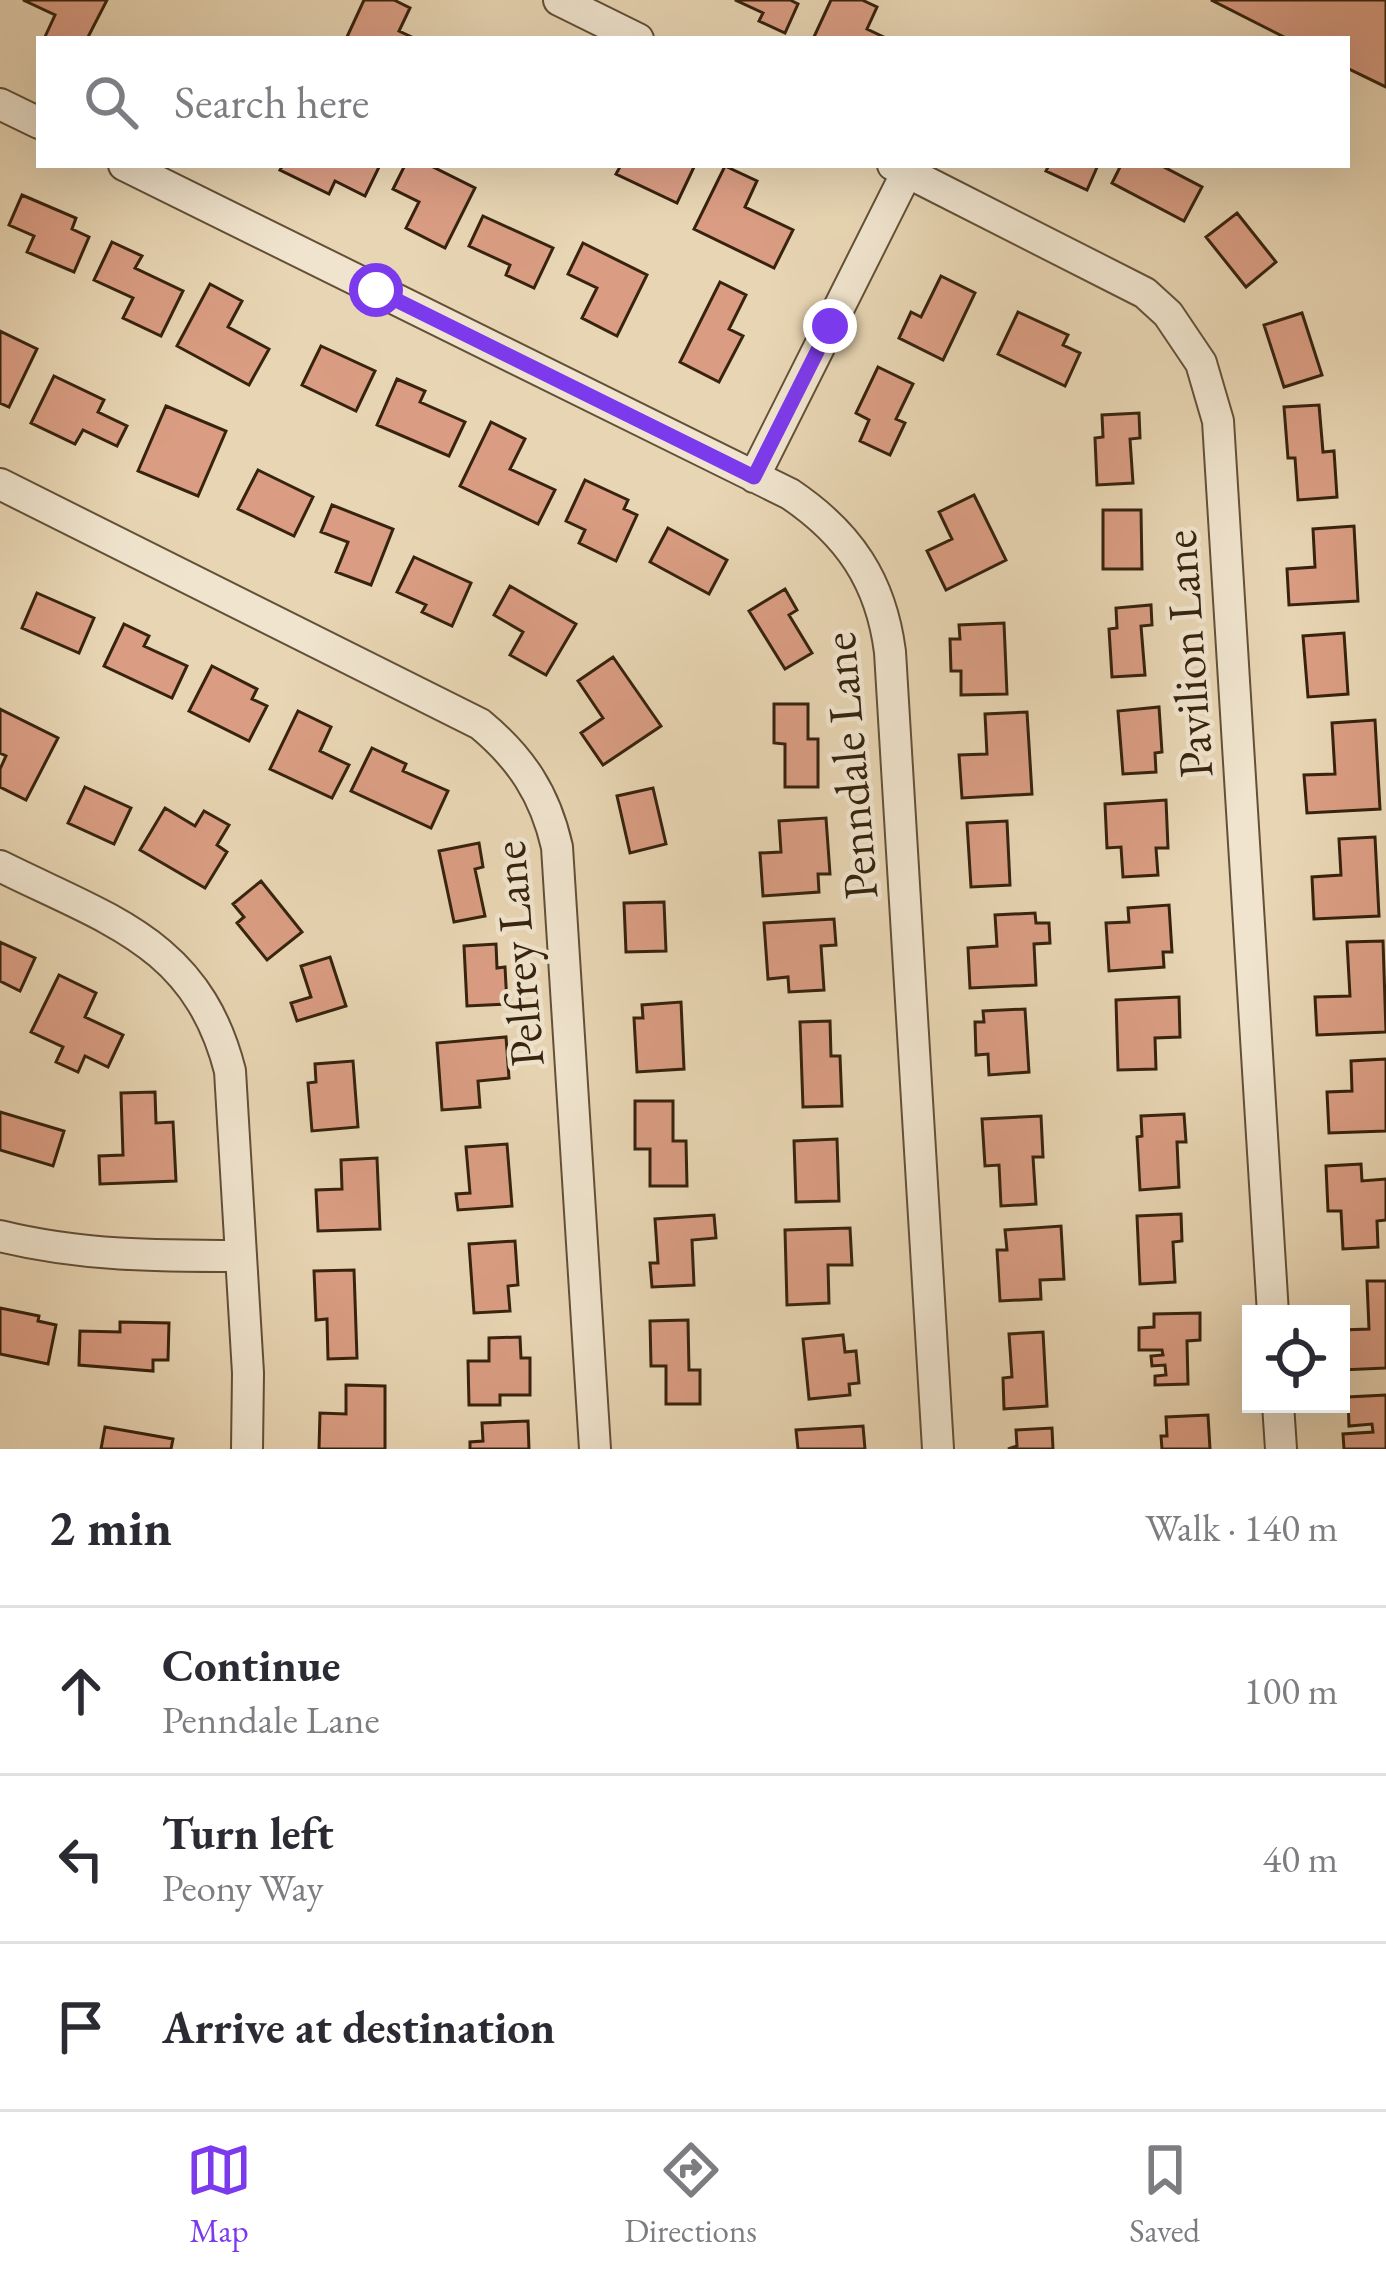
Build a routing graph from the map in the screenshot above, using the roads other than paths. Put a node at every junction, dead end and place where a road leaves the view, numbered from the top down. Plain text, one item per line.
1 (559, 0) edge
2 (632, 36) edge
3 (0, 104) edge
4 (36, 122) edge
5 (130, 168) edge
6 (900, 168) edge
7 (754, 477) junction
8 (0, 484) edge
9 (0, 866) edge
10 (0, 1236) edge
11 (241, 1256) junction
12 (1272, 1305) edge
13 (1279, 1413) edge
14 (248, 1449) edge
15 (596, 1449) edge
16 (938, 1449) edge
17 (1281, 1449) edge

1 - 2 street
3 - 4 street
5 - 7 street, Penndale Lane
6 - 7 street
6 - 12 street, Pavilion Lane
7 - 16 street, Penndale Lane
8 - 15 street, Pelfrey Lane
9 - 11 street
10 - 11 street
11 - 14 street
13 - 17 street

